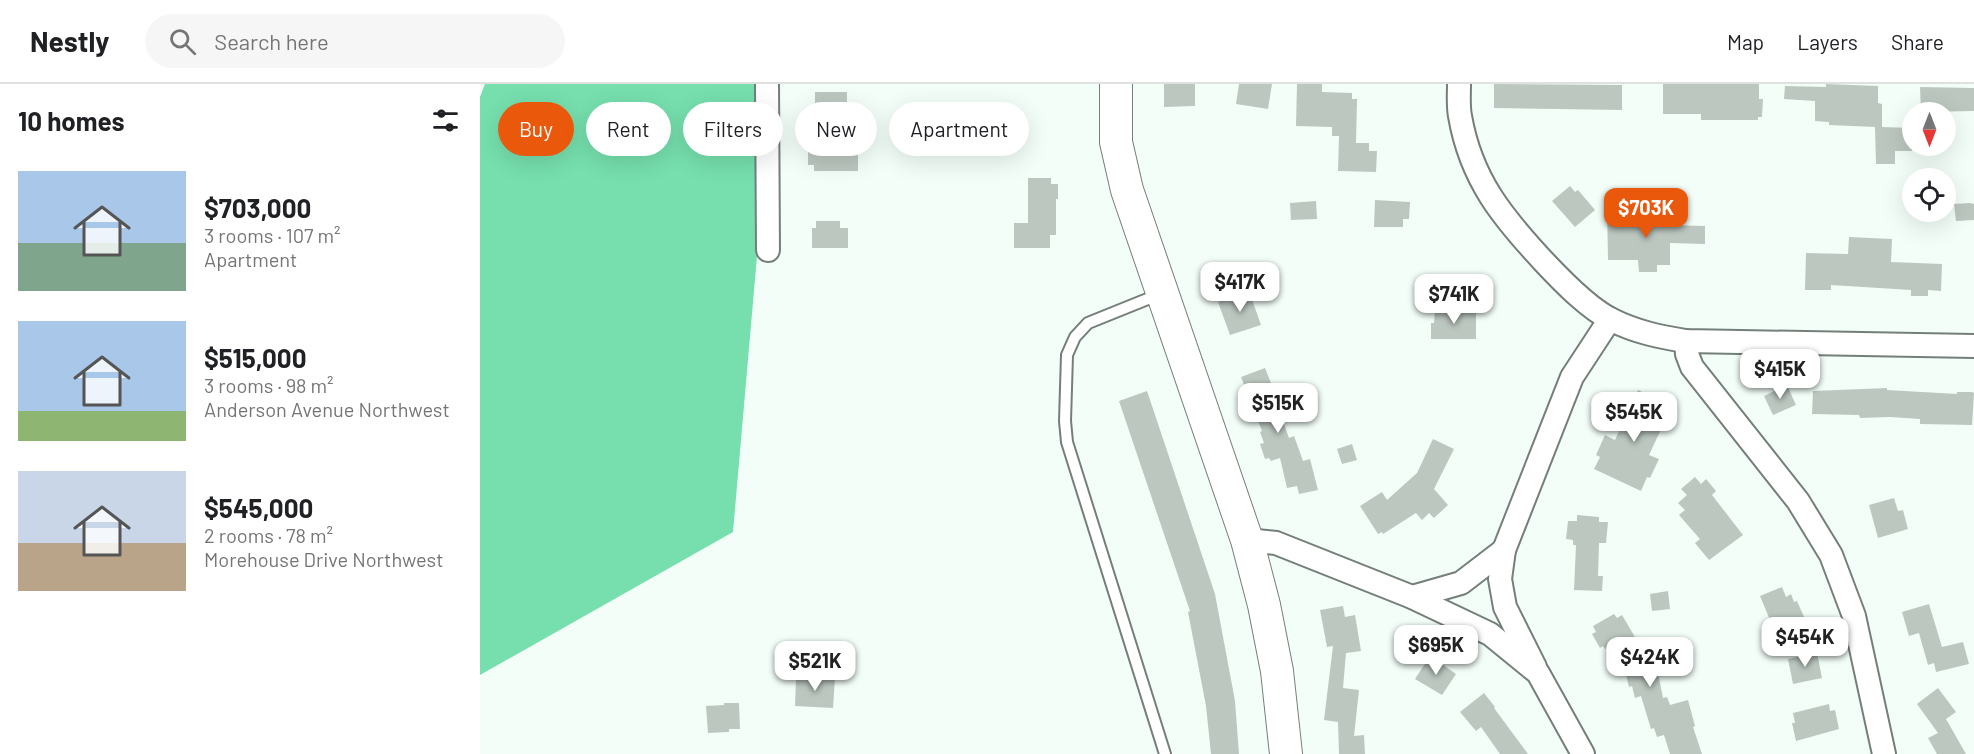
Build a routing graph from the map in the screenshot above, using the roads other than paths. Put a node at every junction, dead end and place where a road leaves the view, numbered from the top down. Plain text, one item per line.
1 (767, 84) edge
2 (1116, 84) edge
3 (1459, 84) edge
4 (768, 250) dead end
5 (1162, 293) junction
6 (1610, 319) junction
7 (1686, 341) junction
8 (1974, 346) edge
9 (1246, 540) junction
10 (1504, 550) junction
11 (1412, 597) junction
12 (1538, 673) junction
13 (1165, 754) edge
14 (1286, 754) edge
15 (1583, 754) edge
16 (1884, 754) edge

1 - 4 street
2 - 5 street
3 - 6 street
5 - 9 street
5 - 13 lane
6 - 7 street
6 - 10 street
7 - 8 street
7 - 16 street
9 - 11 street
9 - 14 street
10 - 11 street
10 - 12 street
11 - 12 street
12 - 15 street

